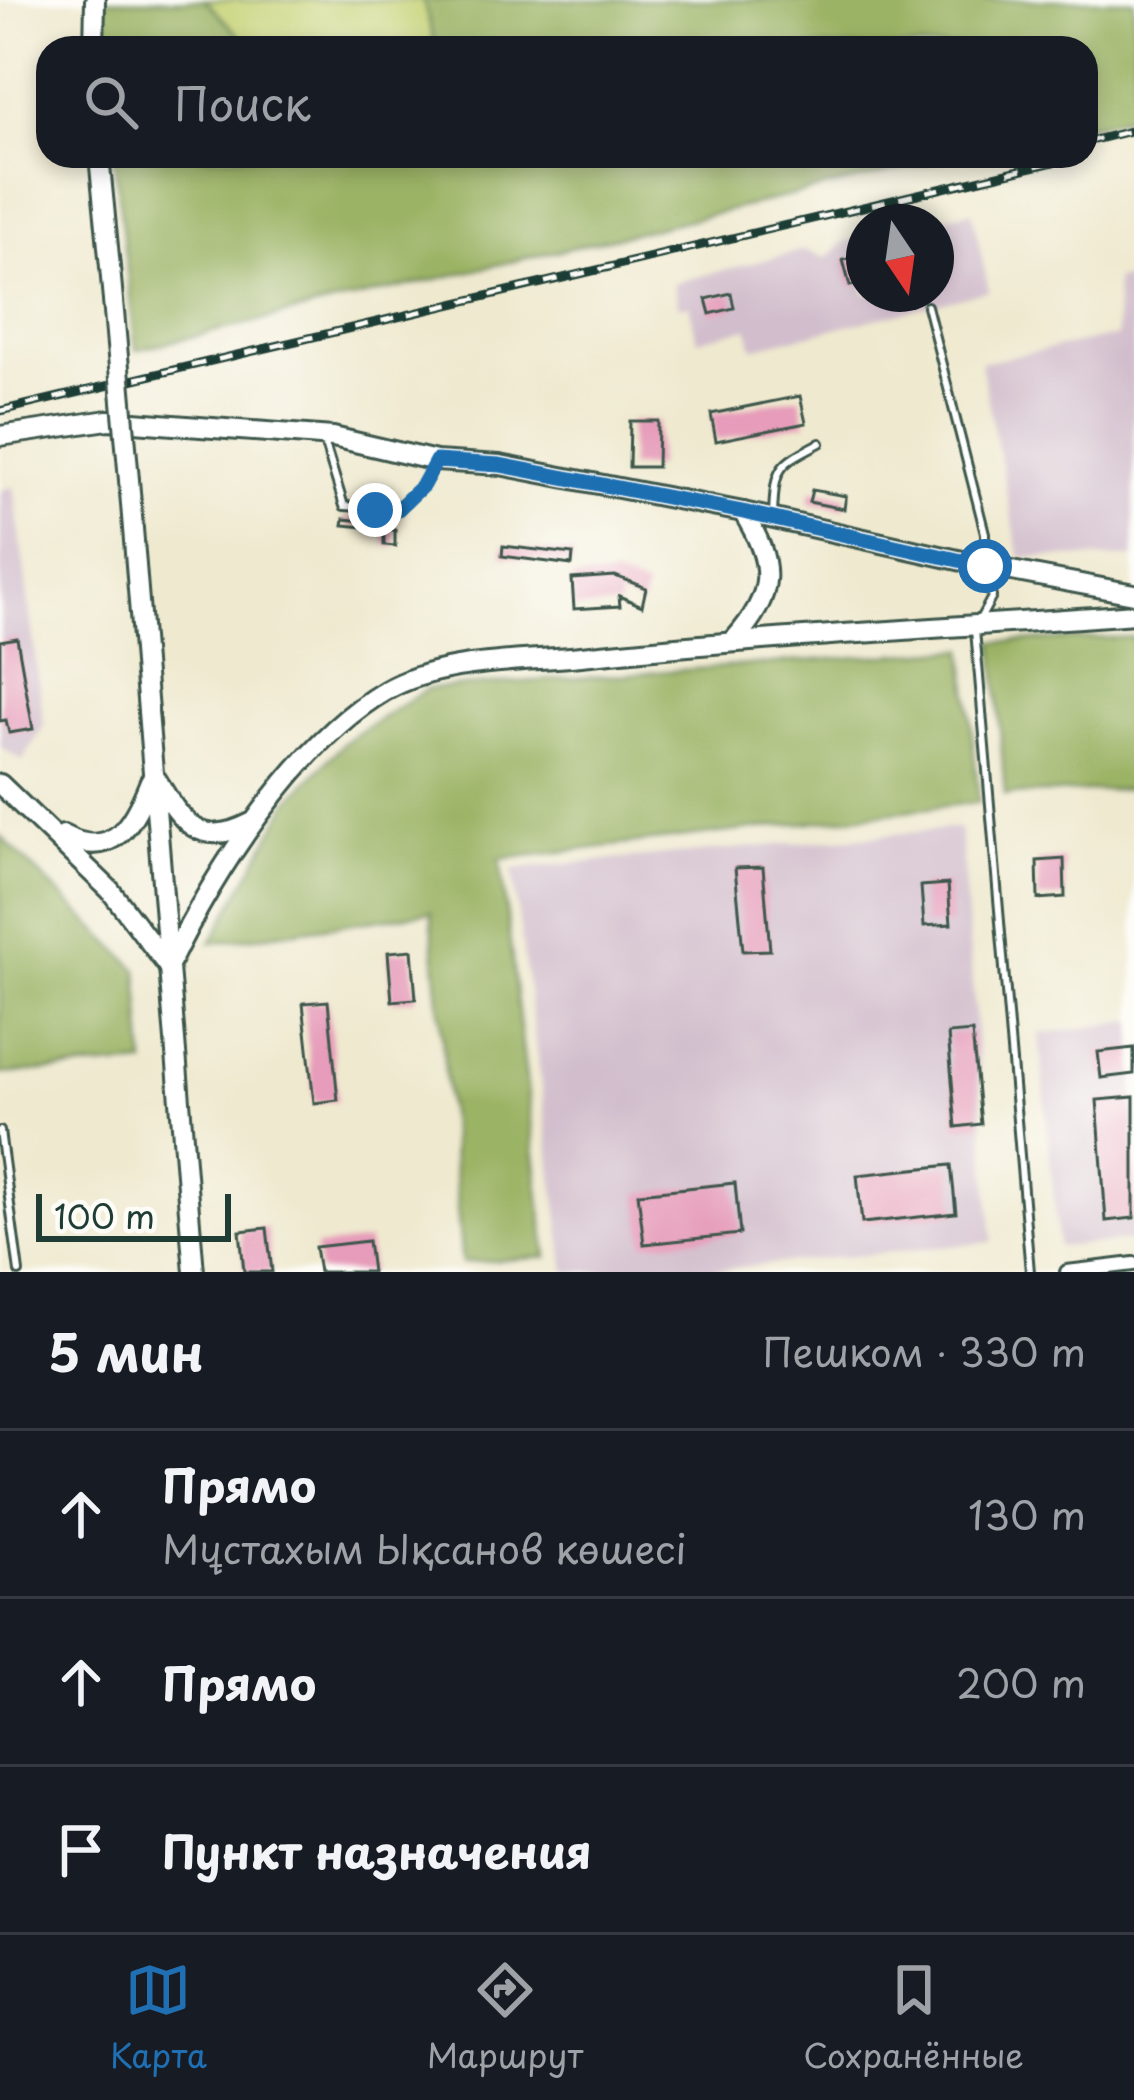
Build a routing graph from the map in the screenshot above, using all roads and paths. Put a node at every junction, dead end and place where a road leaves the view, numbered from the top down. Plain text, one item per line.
1 (95, 0) edge
2 (94, 36) edge
3 (100, 168) edge
4 (929, 312) edge
5 (0, 436) edge
6 (322, 436) junction
7 (820, 443) dead end
8 (436, 461) junction
9 (743, 512) junction
10 (773, 518) junction
11 (985, 566) junction
12 (1134, 594) edge
13 (1134, 614) edge
14 (974, 626) junction
15 (734, 640) junction
16 (153, 773) junction
17 (0, 784) edge
18 (256, 821) junction
19 (44, 823) junction
20 (168, 967) junction
21 (0, 1131) edge
22 (1134, 1264) edge
23 (19, 1272) edge
24 (194, 1272) edge
25 (1030, 1272) edge
26 (1067, 1272) edge

1 - 2 main road
3 - 16 main road, bridge
4 - 11 lane
5 - 6 main road
6 - 8 main road
6 - 8 lane
7 - 10 lane
8 - 9 main road
9 - 10 main road
9 - 15 main road
10 - 11 main road
11 - 12 main road
11 - 14 lane
13 - 14 main road
14 - 15 main road
14 - 25 lane
15 - 18 main road
16 - 18 main road
16 - 19 main road
16 - 20 main road
17 - 19 main road
18 - 20 main road
19 - 20 main road
20 - 24 main road
21 - 23 lane
22 - 26 street

